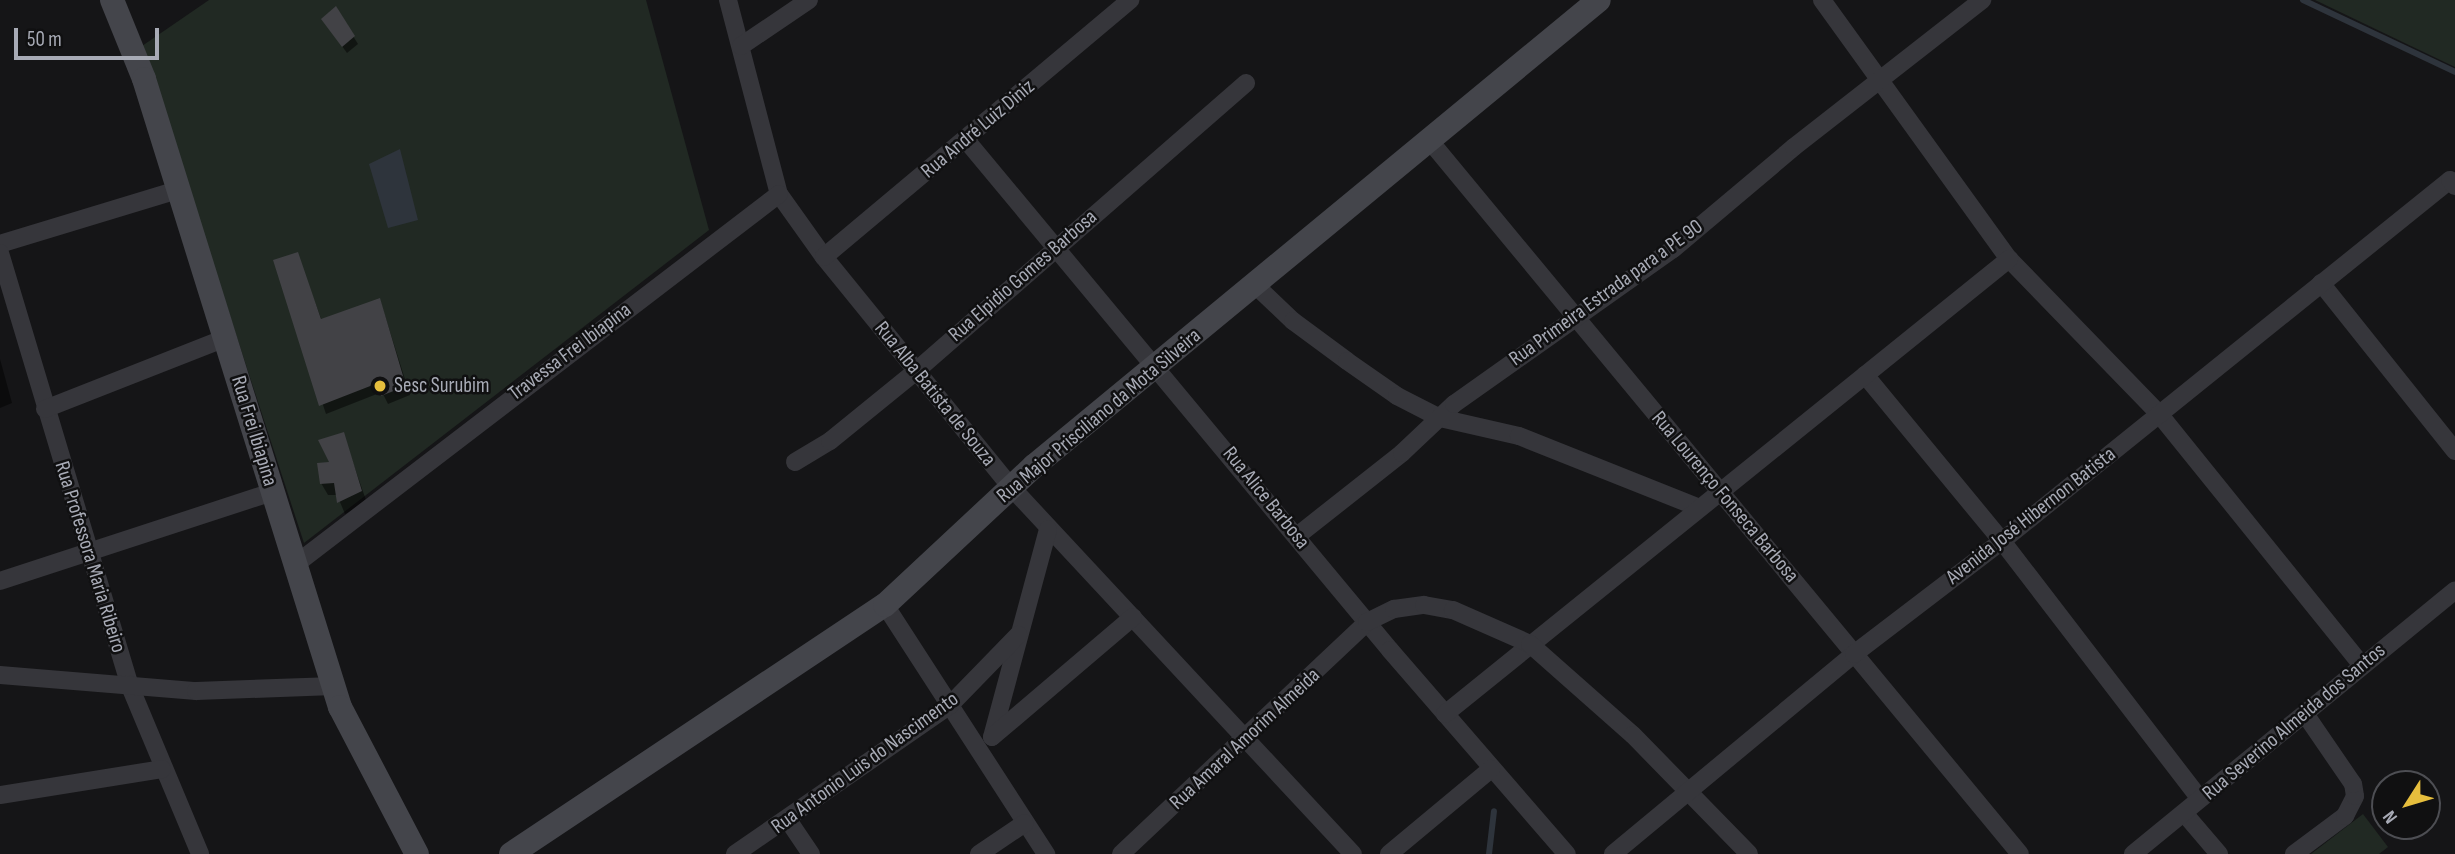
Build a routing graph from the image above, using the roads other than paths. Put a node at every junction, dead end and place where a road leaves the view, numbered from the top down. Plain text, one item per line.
1 (112, 0) edge
2 (728, 0) edge
3 (809, 0) edge
4 (1130, 0) edge
5 (1599, 0) edge
6 (1822, 0) edge
7 (1982, 0) edge
8 (741, 46) junction
9 (1880, 79) junction
10 (1246, 83) dead end
11 (966, 140) junction
12 (1430, 141) junction
13 (2453, 183) edge
14 (178, 190) junction
15 (779, 194) junction
16 (0, 244) edge
17 (1055, 248) junction
18 (0, 254) edge
19 (824, 257) junction
20 (2009, 259) junction
21 (1254, 284) junction
22 (2321, 284) junction
23 (1575, 316) junction
24 (225, 338) junction
25 (1158, 367) junction
26 (916, 370) junction
27 (1866, 375) junction
28 (45, 409) junction
29 (2160, 415) junction
30 (1440, 418) junction
31 (2455, 451) edge
32 (795, 462) dead end
33 (1012, 488) junction
34 (1718, 490) junction
35 (273, 492) junction
36 (1697, 508) junction
37 (1048, 529) junction
38 (1297, 536) junction
39 (2002, 541) junction
40 (89, 553) junction
41 (296, 564) junction
42 (0, 581) edge
43 (2455, 590) edge
44 (885, 606) junction
45 (1133, 617) junction
46 (1367, 622) junction
47 (1018, 635) junction
48 (1530, 643) junction
49 (1854, 654) junction
50 (2362, 665) junction
51 (0, 675) edge
52 (129, 684) junction
53 (334, 686) junction
54 (950, 705) junction
55 (1445, 714) junction
56 (2305, 714) junction
57 (992, 737) junction
58 (1248, 739) junction
59 (979, 749) junction
60 (162, 769) junction
61 (1491, 769) junction
62 (1688, 792) junction
63 (0, 794) edge
64 (2200, 799) junction
65 (2184, 813) junction
66 (788, 820) junction
67 (1025, 823) junction
68 (200, 854) edge
69 (417, 854) edge
70 (511, 854) edge
71 (736, 854) edge
72 (811, 854) edge
73 (979, 854) edge
74 (1046, 854) edge
75 (1121, 854) edge
76 (1353, 854) edge
77 (1389, 854) edge
78 (1567, 854) edge
79 (1613, 854) edge
80 (1749, 854) edge
81 (2020, 854) edge
82 (2133, 854) edge
83 (2219, 854) edge
84 (2294, 854) edge

1 - 14 main road, Rua Frei Ibiapina
2 - 8 street, Rua Alba Batista de Souza
3 - 8 street
4 - 11 street, Rua André Luiz Diniz
5 - 12 main road, Rua Major Prisciliano da Mota Silveira
6 - 9 street
7 - 9 street, Rua Primeira Estrada para a PE 90
8 - 15 street, Rua Alba Batista de Souza
9 - 20 street
9 - 23 street, Rua Primeira Estrada para a PE 90
10 - 17 street, Rua Elpidio Gomes Barbosa
11 - 17 street, Rua Alice Barbosa
11 - 19 street, Rua André Luiz Diniz
12 - 21 main road, Rua Major Prisciliano da Mota Silveira
12 - 23 street, Rua Lourenço Fonseca Barbosa
13 - 22 street, Avenida José Hibernon Batista
14 - 16 street
14 - 24 main road, Rua Frei Ibiapina
15 - 19 street, Rua Alba Batista de Souza
15 - 41 street, Travessa Frei Ibiapina
17 - 25 street, Rua Alice Barbosa
17 - 26 street, Rua Elpidio Gomes Barbosa
18 - 28 street, Rua Professora Maria Ribeiro
19 - 26 street, Rua Alba Batista de Souza
20 - 27 street
20 - 29 street
21 - 25 main road, Rua Major Prisciliano da Mota Silveira
21 - 30 street
22 - 29 street, Avenida José Hibernon Batista
22 - 31 street
23 - 30 street, Rua Primeira Estrada para a PE 90
23 - 34 street, Rua Lourenço Fonseca Barbosa
24 - 28 street
24 - 35 main road, Rua Frei Ibiapina
25 - 33 main road, Rua Major Prisciliano da Mota Silveira
25 - 38 street, Rua Alice Barbosa
26 - 32 street, Rua Elpidio Gomes Barbosa
26 - 33 street, Rua Alba Batista de Souza
27 - 34 street
27 - 39 street
28 - 40 street, Rua Professora Maria Ribeiro
29 - 39 street, Avenida José Hibernon Batista
29 - 50 street
30 - 36 street
30 - 38 street, Rua Primeira Estrada para a PE 90
33 - 37 street, Rua Alba Batista de Souza
33 - 44 main road, Rua Major Prisciliano da Mota Silveira
34 - 36 street
34 - 49 street, Rua Lourenço Fonseca Barbosa
35 - 40 street
35 - 41 main road, Rua Frei Ibiapina
36 - 48 street
37 - 45 street, Rua Alba Batista de Souza
37 - 47 street
38 - 46 street, Rua Alice Barbosa
39 - 49 street, Avenida José Hibernon Batista
39 - 64 street
40 - 42 street
40 - 52 street, Rua Professora Maria Ribeiro
41 - 53 main road, Rua Frei Ibiapina
43 - 50 street, Rua Severino Almeida dos Santos
44 - 54 street
44 - 70 main road, Rua Major Prisciliano da Mota Silveira
45 - 57 street
45 - 58 street, Rua Alba Batista de Souza
46 - 48 street, Rua Amaral Amorim Almeida
46 - 55 street, Rua Alice Barbosa
46 - 58 street, Rua Amaral Amorim Almeida
47 - 54 street, Rua Antonio Luis do Nascimento
47 - 57 street
48 - 55 street
48 - 62 street, Rua Amaral Amorim Almeida
49 - 62 street, Avenida José Hibernon Batista
49 - 81 street, Rua Lourenço Fonseca Barbosa
50 - 56 street, Rua Severino Almeida dos Santos
51 - 52 street
52 - 53 street
52 - 60 street, Rua Professora Maria Ribeiro
53 - 69 main road, Rua Frei Ibiapina
54 - 59 street
54 - 66 street, Rua Antonio Luis do Nascimento
55 - 61 street, Rua Alice Barbosa
56 - 64 street, Rua Severino Almeida dos Santos
56 - 84 street
57 - 59 street
58 - 75 street, Rua Amaral Amorim Almeida
58 - 76 street, Rua Alba Batista de Souza
59 - 67 street
60 - 63 street
60 - 68 street, Rua Professora Maria Ribeiro
61 - 77 street
61 - 78 street, Rua Alice Barbosa
62 - 79 street, Avenida José Hibernon Batista
62 - 80 street, Rua Amaral Amorim Almeida
64 - 65 street, Rua Severino Almeida dos Santos
65 - 82 street, Rua Severino Almeida dos Santos
65 - 83 street
66 - 71 street, Rua Antonio Luis do Nascimento
66 - 72 street
67 - 73 street
67 - 74 street

